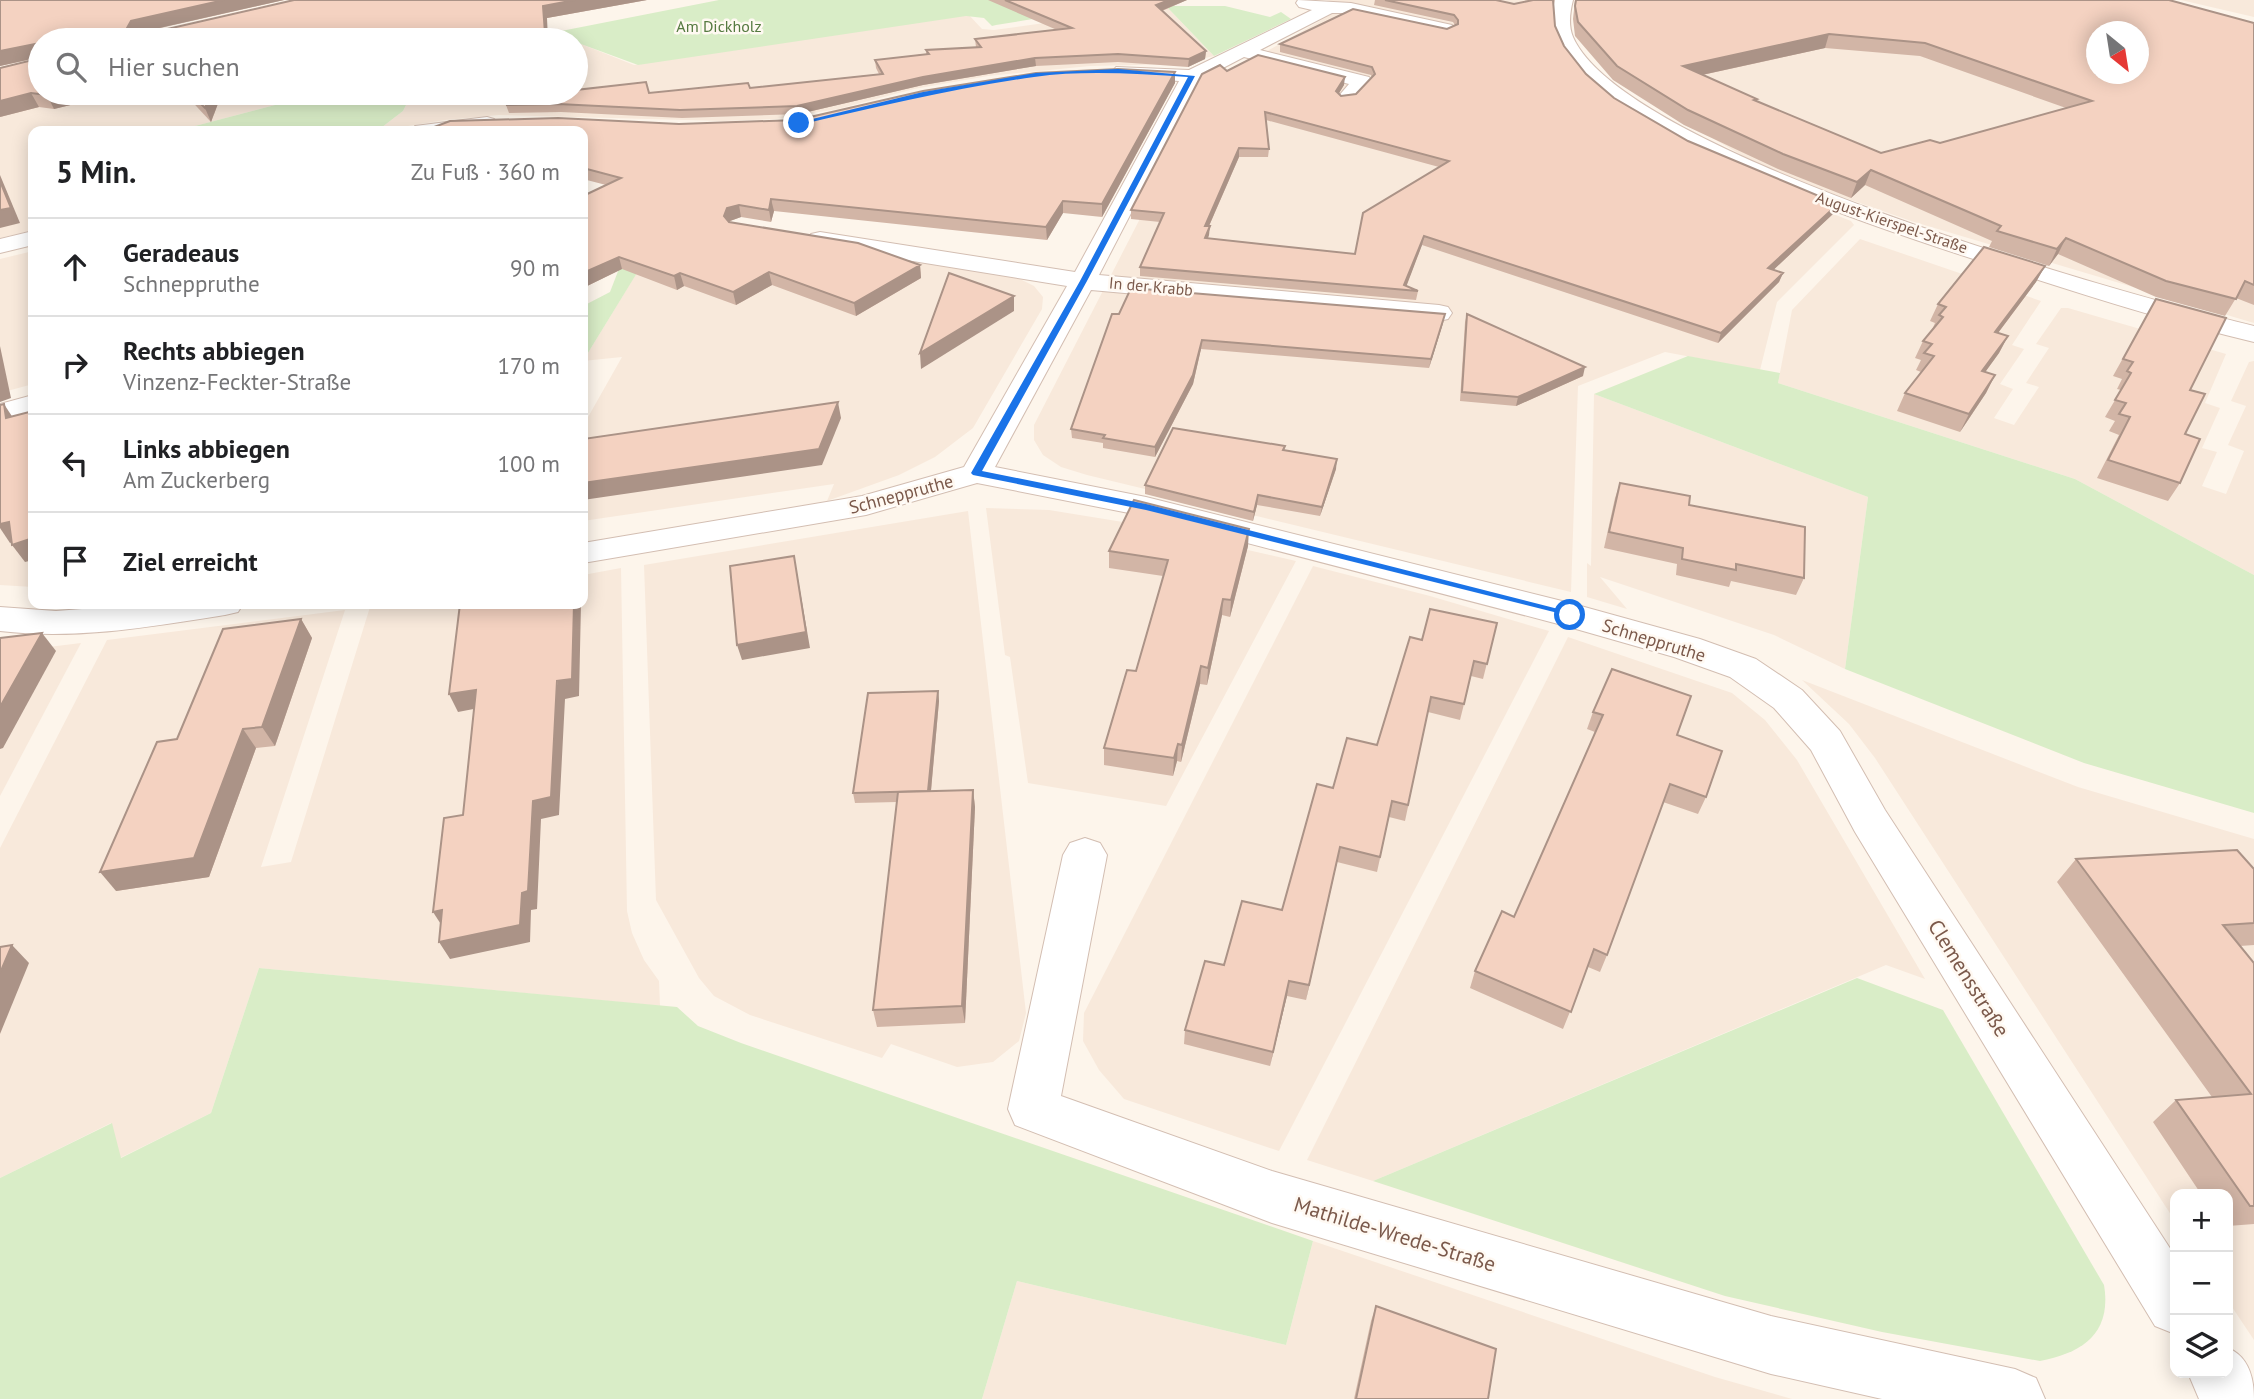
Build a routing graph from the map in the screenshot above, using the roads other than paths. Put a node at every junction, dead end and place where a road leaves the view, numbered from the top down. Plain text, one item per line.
1 (1293, 0) edge
2 (1564, 0) edge
3 (1329, 8) junction
4 (1446, 29) edge
5 (1242, 51) junction
6 (1104, 71) edge
7 (1192, 76) junction
8 (1347, 98) edge
9 (510, 122) edge
10 (471, 126) edge
11 (796, 235) edge
12 (28, 239) edge
13 (0, 246) edge
14 (1083, 281) junction
15 (1439, 313) edge
16 (2254, 334) edge
17 (28, 405) edge
18 (0, 413) edge
19 (976, 473) junction
20 (588, 552) edge
21 (188, 609) edge
22 (0, 619) edge
23 (1742, 668) joint
24 (1084, 855) dead end
25 (2170, 1298) edge
26 (2220, 1378) edge
27 (2015, 1399) edge
28 (2233, 1399) edge

1 - 3 street
2 - 16 street, August-Kierspel-Straße
3 - 4 street
3 - 5 street
5 - 7 street
5 - 8 street
6 - 7 street
7 - 14 street
9 - 10 street
11 - 14 street, In der Krabb
12 - 13 street
14 - 15 street, In der Krabb
14 - 19 street
17 - 18 street
19 - 20 street, Schneppruthe
19 - 23 street, Schneppruthe
21 - 22 street
23 - 25 street, Clemensstraße
24 - 27 street, Mathilde-Wrede-Straße
26 - 28 street

